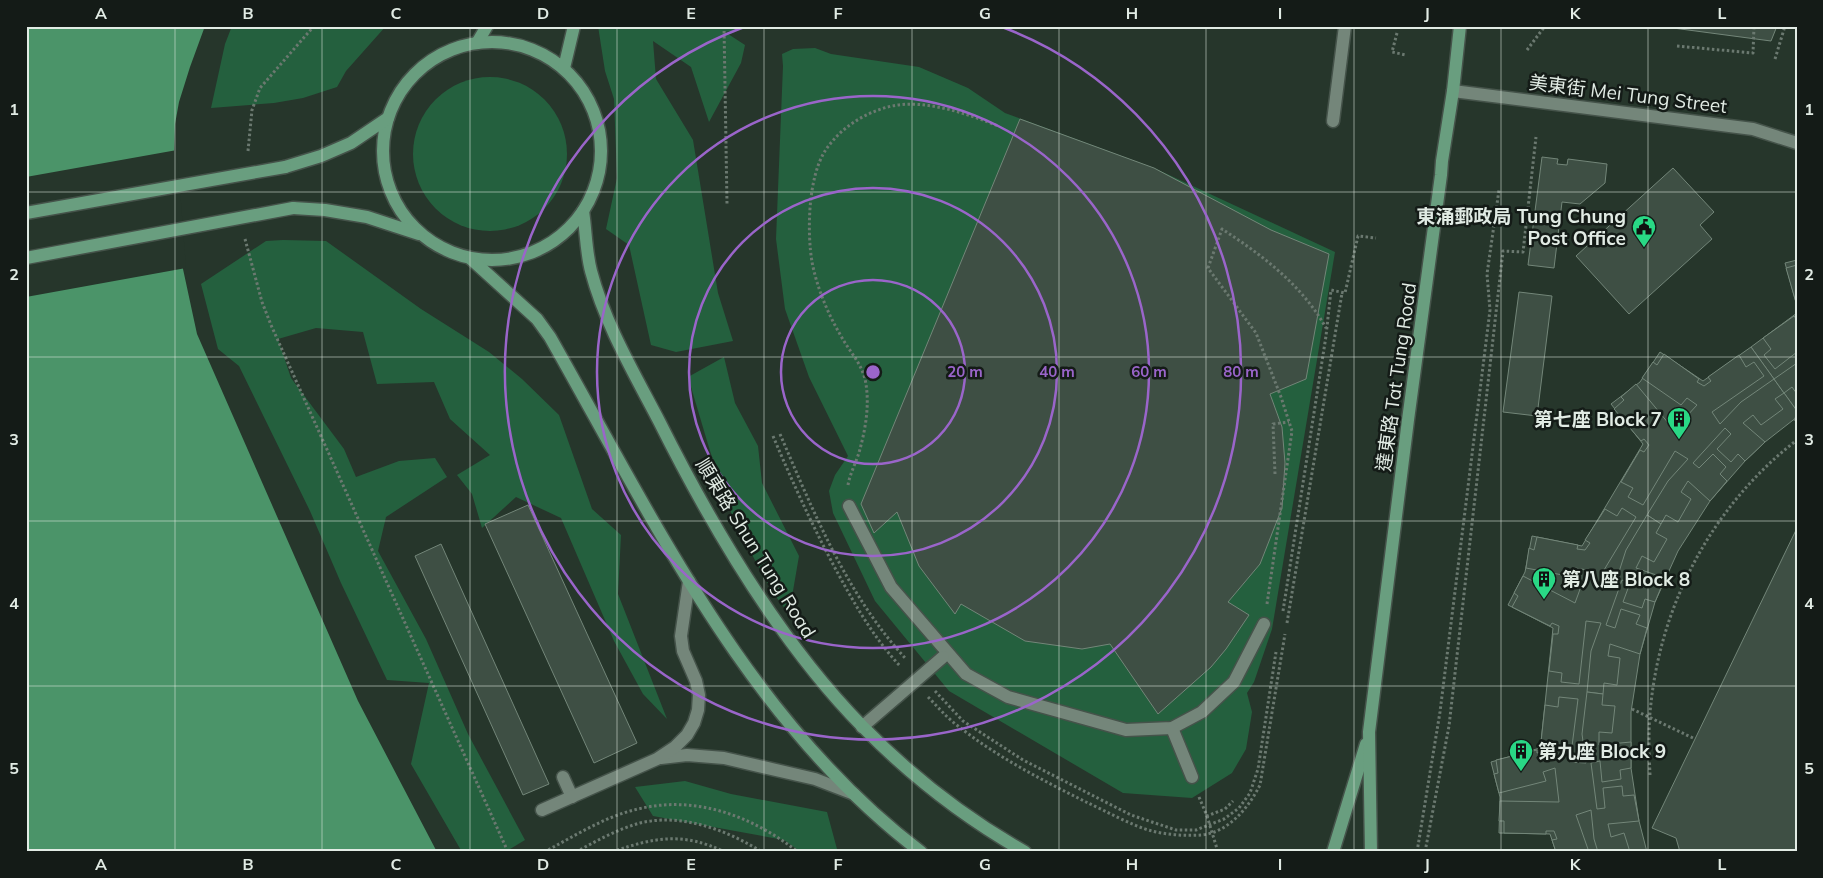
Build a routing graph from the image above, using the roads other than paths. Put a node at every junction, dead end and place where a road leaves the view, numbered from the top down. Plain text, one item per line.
1 (488, 26) edge
2 (574, 26) edge
3 (1345, 26) edge
4 (1460, 26) edge
5 (477, 43) junction
6 (564, 68) junction
7 (1453, 91) junction
8 (388, 118) junction
9 (1333, 121) dead end
10 (1797, 143) edge
11 (584, 211) junction
12 (26, 213) edge
13 (420, 234) junction
14 (26, 258) edge
15 (471, 259) junction
16 (849, 506) road end
17 (688, 581) junction
18 (1264, 624) road end
19 (945, 655) junction
20 (862, 727) junction
21 (1172, 728) junction
22 (1369, 732) junction
23 (656, 759) junction
24 (563, 777) dead end
25 (1192, 777) dead end
26 (854, 794) junction
27 (572, 797) junction
28 (542, 810) dead end
29 (921, 852) edge
30 (1025, 852) edge
31 (1333, 852) edge
32 (1371, 852) edge

1 - 5 main road
2 - 6 main road
3 - 9 street
4 - 7 main road, 達東路 Tat Tung Road
5 - 6 main road
5 - 8 main road
6 - 11 main road
7 - 10 street, 美東街 Mei Tung Street
7 - 22 main road, 達東路 Tat Tung Road
8 - 12 main road, bridge
8 - 13 main road
11 - 15 main road
11 - 20 main road, 順東路 Shun Tung Road
13 - 14 main road, bridge
13 - 15 main road
15 - 17 main road
16 - 19 street
17 - 23 street
17 - 26 main road
18 - 21 street
19 - 20 street, bridge
19 - 21 street
20 - 30 main road, 順東路 Shun Tung Road
21 - 25 street
22 - 31 main road, 達東路 Tat Tung Road
22 - 32 main road, 達東路 Tat Tung Road
23 - 26 street
23 - 27 street
24 - 27 street
26 - 29 main road
27 - 28 street

